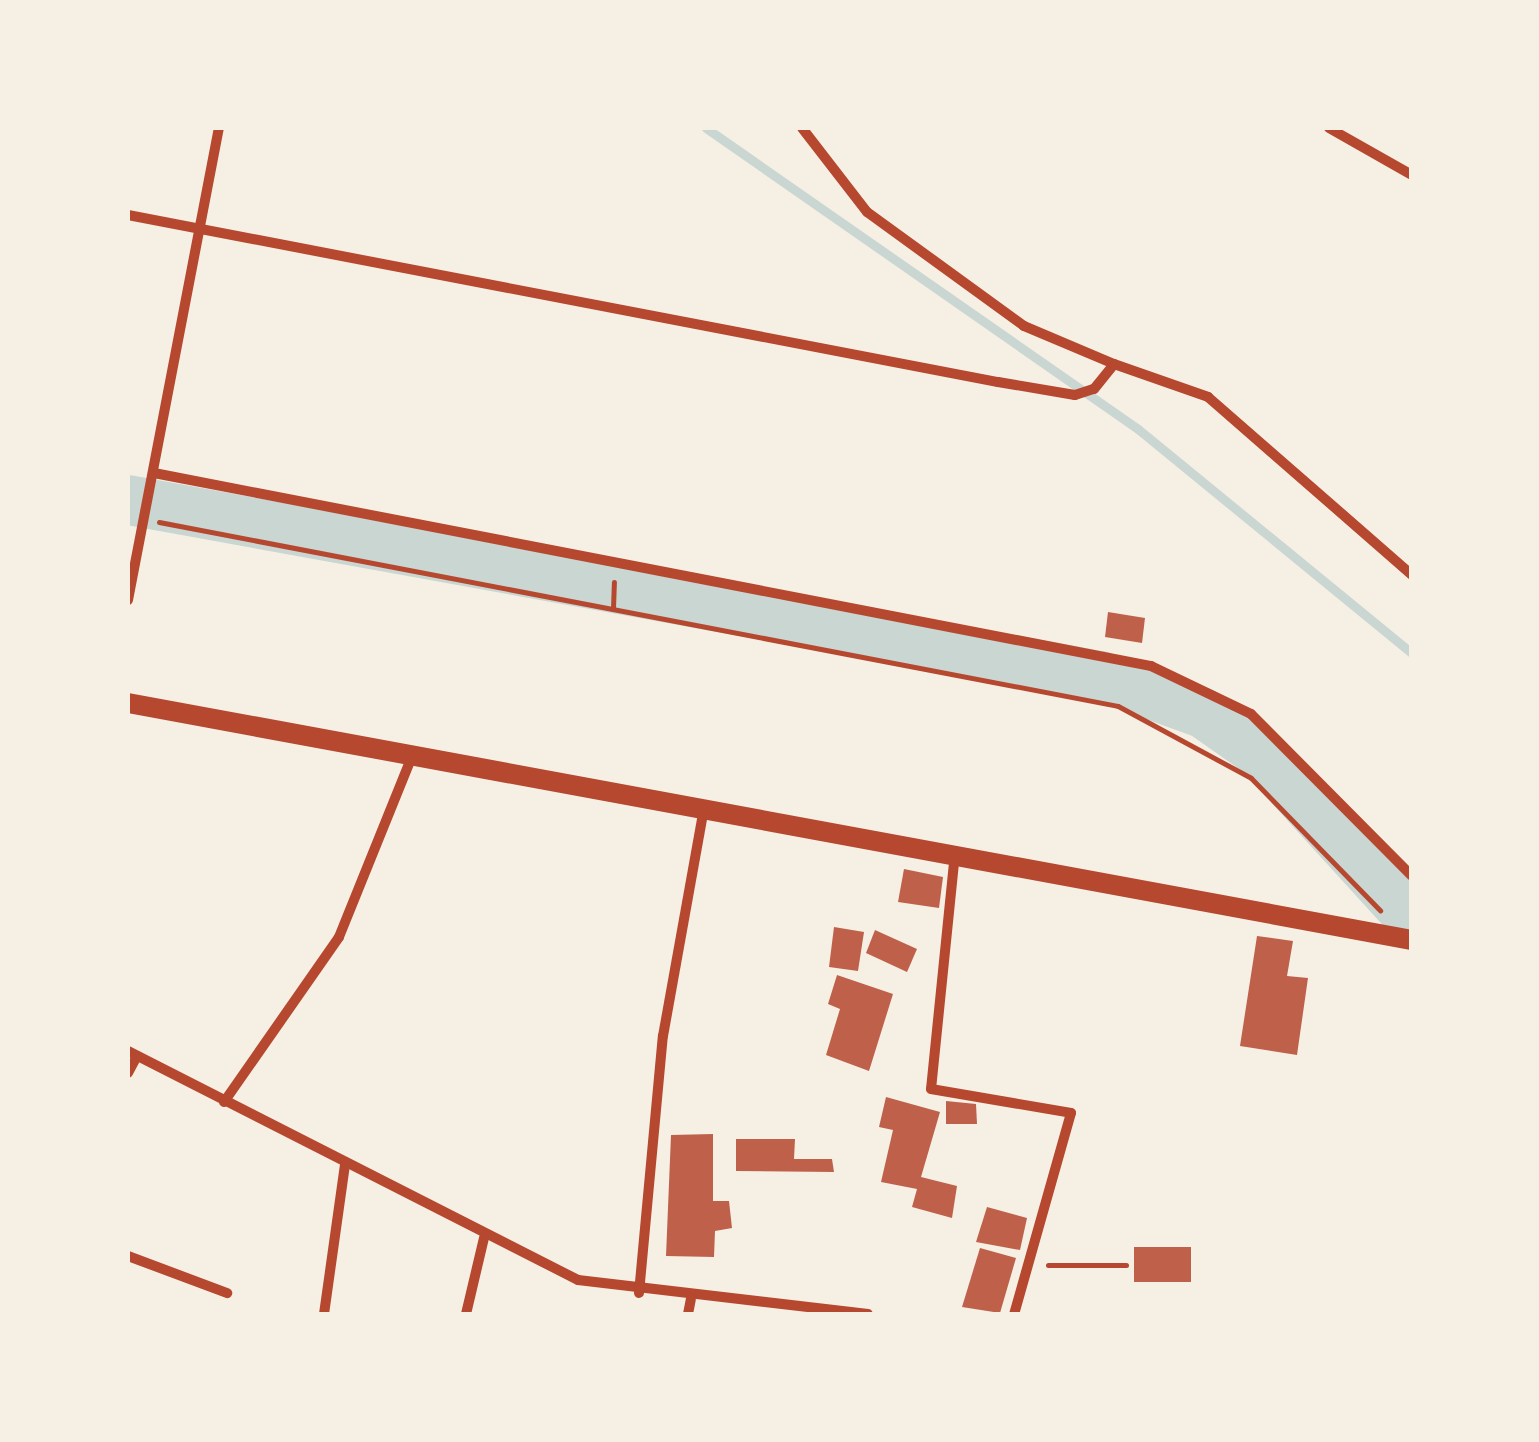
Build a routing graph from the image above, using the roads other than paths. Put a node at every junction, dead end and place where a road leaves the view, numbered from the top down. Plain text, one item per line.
1 (219, 128) edge
2 (802, 128) edge
3 (1328, 128) edge
4 (1412, 175) edge
5 (128, 215) edge
6 (197, 227) junction
7 (1114, 364) junction
8 (154, 474) junction
9 (1412, 576) edge
10 (128, 600) edge
11 (128, 703) edge
12 (414, 753) junction
13 (705, 804) junction
14 (956, 852) junction
15 (1412, 876) edge
16 (1409, 941) edge
17 (132, 1054) edge
18 (128, 1074) edge
19 (224, 1102) junction
20 (345, 1165) junction
21 (484, 1238) junction
22 (128, 1256) edge
23 (226, 1293) dead end
24 (639, 1293) junction
25 (691, 1300) junction
26 (324, 1314) edge
27 (466, 1314) edge
28 (688, 1314) edge
29 (868, 1314) edge
30 (1014, 1314) edge

1 - 6 street
2 - 7 street
3 - 4 street
5 - 6 street
6 - 7 street
6 - 8 street
7 - 9 street
8 - 10 street
8 - 15 street
11 - 12 main road
12 - 13 main road
12 - 19 street
13 - 14 main road
13 - 24 street
14 - 16 main road
14 - 30 street
17 - 18 street
17 - 19 street
19 - 20 street
20 - 21 street
20 - 26 street
21 - 24 street
21 - 27 street
22 - 23 street
24 - 25 street
25 - 28 street
25 - 29 street

